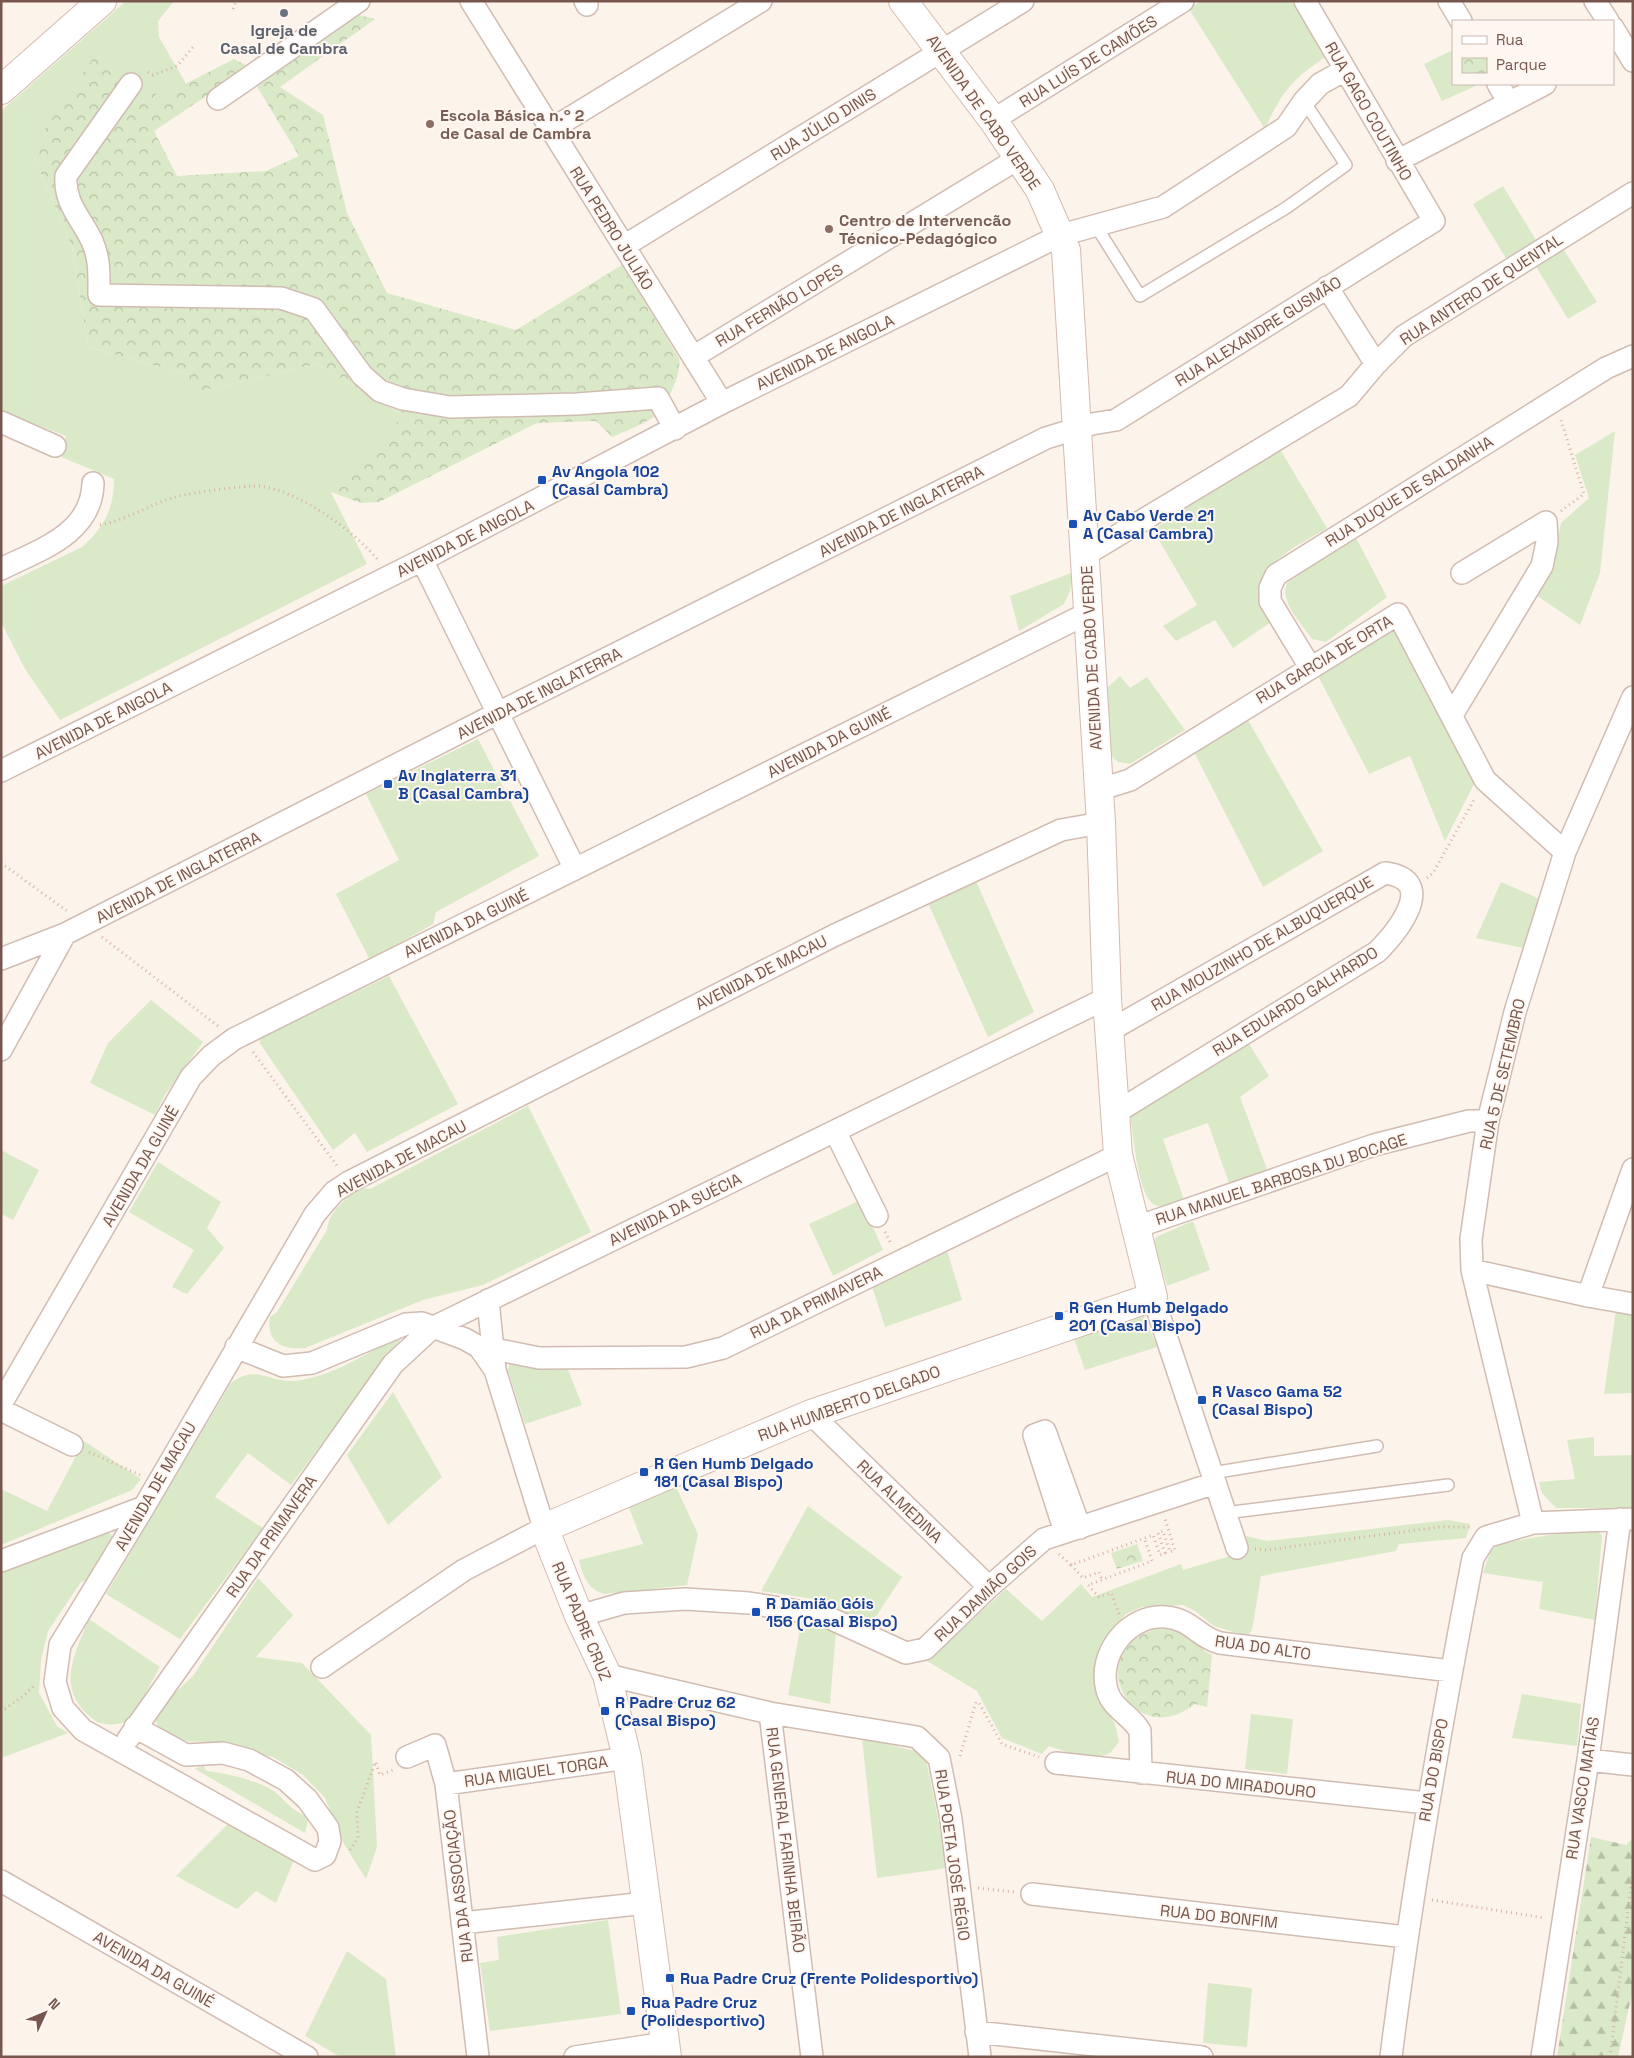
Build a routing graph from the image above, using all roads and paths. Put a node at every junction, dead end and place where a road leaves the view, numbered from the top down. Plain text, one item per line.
1 (102, 1) edge
2 (236, 1) edge
3 (360, 1) edge
4 (470, 1) edge
5 (761, 1) edge
6 (903, 1) edge
7 (1023, 1) edge
8 (1183, 1) edge
9 (1305, 1) edge
10 (1449, 1) edge
11 (1595, 1) edge
12 (233, 9) dead end
13 (1460, 20) edge
14 (1607, 20) edge
15 (1616, 39) edge
16 (194, 46) dead end
17 (942, 51) junction
18 (1633, 61) edge
19 (1346, 70) junction
20 (131, 84) joint
21 (1499, 85) edge
22 (1543, 85) edge
23 (1, 90) edge
24 (218, 99) dead end
25 (1304, 101) junction
26 (1509, 103) junction
27 (993, 120) junction
28 (550, 130) junction
29 (1019, 158) junction
30 (1397, 160) junction
31 (1633, 193) edge
32 (1434, 221) joint
33 (1096, 226) junction
34 (1061, 235) junction
35 (624, 246) junction
36 (1327, 287) junction
37 (1633, 356) edge
38 (693, 357) junction
39 (1376, 364) junction
40 (1555, 400) junction
41 (722, 403) junction
42 (1, 422) edge
43 (1078, 428) junction
44 (675, 429) junction
45 (55, 446) dead end
46 (92, 483) dead end
47 (1546, 522) junction
48 (78, 524) junction
49 (1085, 555) junction
50 (422, 560) junction
51 (1, 568) edge
52 (1462, 573) dead end
53 (389, 576) junction
54 (1088, 613) junction
55 (1310, 667) junction
56 (1633, 697) edge
57 (498, 713) junction
58 (1452, 715) junction
59 (1, 771) edge
60 (1486, 780) junction
61 (1098, 790) junction
62 (1101, 823) junction
63 (1565, 852) junction
64 (1, 863) edge
65 (575, 869) junction
66 (1412, 889) junction
67 (85, 924) junction
68 (65, 934) junction
69 (1, 959) edge
70 (1107, 998) junction
71 (1109, 1031) junction
72 (234, 1039) junction
73 (1, 1050) edge
74 (1115, 1113) junction
75 (1488, 1121) junction
76 (836, 1131) junction
77 (1118, 1155) junction
78 (1633, 1169) edge
79 (349, 1182) junction
80 (877, 1216) joint
81 (1134, 1228) junction
82 (899, 1261) junction
83 (1472, 1270) junction
84 (1588, 1296) junction
85 (1153, 1297) junction
86 (488, 1300) junction
87 (1633, 1304) edge
88 (432, 1328) junction
89 (236, 1347) junction
90 (494, 1349) junction
91 (495, 1370) junction
92 (1, 1404) edge
93 (1, 1410) edge
94 (811, 1414) junction
95 (72, 1445) joint
96 (1377, 1446) dead end
97 (1214, 1478) junction
98 (157, 1484) junction
99 (1448, 1485) dead end
100 (1164, 1499) junction
101 (144, 1507) junction
102 (1225, 1513) junction
103 (1626, 1519) edge
104 (1533, 1523) junction
105 (544, 1528) junction
106 (1486, 1537) junction
107 (1144, 1538) junction
108 (1044, 1539) junction
109 (1237, 1548) joint
110 (1, 1561) edge
111 (1070, 1566) junction
112 (1102, 1580) junction
113 (989, 1587) junction
114 (579, 1616) junction
115 (1126, 1630) junction
116 (322, 1668) dead end
117 (1451, 1671) junction
118 (607, 1675) junction
119 (36, 1682) dead end
120 (1, 1712) edge
121 (770, 1713) junction
122 (135, 1726) junction
123 (120, 1752) junction
124 (186, 1755) junction
125 (407, 1757) dead end
126 (627, 1758) junction
127 (1588, 1760) junction
128 (958, 1761) dead end
129 (375, 1763) dead end
130 (1056, 1763) joint
131 (1633, 1765) edge
132 (1141, 1773) junction
133 (177, 1783) junction
134 (446, 1784) junction
135 (1427, 1803) junction
136 (320, 1857) junction
137 (1633, 1870) edge
138 (1, 1881) edge
139 (960, 1886) junction
140 (1032, 1894) joint
141 (1412, 1897) junction
142 (646, 1903) junction
143 (1562, 1921) junction
144 (462, 1922) junction
145 (1406, 1937) junction
146 (976, 2032) junction
147 (666, 2050) edge
148 (307, 2057) edge
149 (478, 2057) edge
150 (575, 2057) edge
151 (812, 2057) edge
152 (980, 2057) edge
153 (1202, 2057) edge
154 (1391, 2057) edge
155 (1542, 2057) edge
156 (1610, 2057) edge

1 - 23 street
2 - 12 path
3 - 24 street
4 - 28 street, RUA PEDRO JULIÃO
5 - 28 street
6 - 17 street, AVENIDA DE CABO VERDE
7 - 17 street, RUA JÚLIO DINIS
8 - 27 street, RUA LUÍS DE CAMÕES
9 - 19 street, RUA GAGO COUTINHO
10 - 13 street
11 - 14 street
15 - 18 street
16 - 20 path
17 - 27 street, AVENIDA DE CABO VERDE
17 - 35 street, RUA JÚLIO DINIS
19 - 25 street, AVENIDA DE ANGOLA
19 - 30 street, RUA GAGO COUTINHO
20 - 44 street
21 - 26 street
22 - 26 street
25 - 33 street, AVENIDA DE ANGOLA
25 - 33 lane
26 - 30 street
27 - 29 street, AVENIDA DE CABO VERDE
28 - 35 street, RUA PEDRO JULIÃO
29 - 34 street, AVENIDA DE CABO VERDE
29 - 38 street, RUA FERNÃO LOPES
30 - 32 street, RUA GAGO COUTINHO
31 - 39 street, RUA ANTERO DE QUENTAL
32 - 36 street, RUA ALEXANDRE GUSMÃO
33 - 34 street, AVENIDA DE ANGOLA
34 - 41 street, AVENIDA DE ANGOLA
34 - 43 street, AVENIDA DE CABO VERDE
35 - 38 street, RUA PEDRO JULIÃO
36 - 39 street
36 - 43 street, RUA ALEXANDRE GUSMÃO
37 - 40 street, RUA DUQUE DE SALDANHA
38 - 41 street, RUA PEDRO JULIÃO
39 - 49 street, RUA ANTERO DE QUENTAL
40 - 47 path
40 - 55 street, RUA DUQUE DE SALDANHA
41 - 44 street, AVENIDA DE ANGOLA
42 - 45 street
43 - 49 street, AVENIDA DE CABO VERDE
43 - 57 street, AVENIDA DE INGLATERRA
44 - 50 street, AVENIDA DE ANGOLA
46 - 48 street
47 - 52 street
47 - 58 street
48 - 51 street
48 - 53 path
49 - 54 street, AVENIDA DE CABO VERDE
50 - 53 street, AVENIDA DE ANGOLA
50 - 57 street
53 - 59 street, AVENIDA DE ANGOLA
54 - 61 street, AVENIDA DE CABO VERDE
54 - 65 street, AVENIDA DA GUINÉ
55 - 58 street, RUA GARCIA DE ORTA
55 - 61 street, RUA GARCIA DE ORTA
56 - 63 street, RUA 5 DE SETEMBRO
57 - 65 street
57 - 67 street, AVENIDA DE INGLATERRA
58 - 60 street, RUA GARCIA DE ORTA
60 - 63 street, RUA GARCIA DE ORTA
60 - 66 path
61 - 62 street, AVENIDA DE CABO VERDE
62 - 70 street, AVENIDA DE CABO VERDE
62 - 79 street, AVENIDA DE MACAU
63 - 75 street, RUA 5 DE SETEMBRO
64 - 67 path
65 - 72 street, AVENIDA DA GUINÉ
66 - 71 street, RUA MOUZINHO DE ALBUQUERQUE
66 - 74 street, RUA EDUARDO GALHARDO
67 - 68 street, AVENIDA DE INGLATERRA
67 - 72 path
68 - 69 street, AVENIDA DE INGLATERRA
68 - 73 street
70 - 71 street, AVENIDA DE CABO VERDE
70 - 76 street, AVENIDA DA SUÉCIA
71 - 74 street, AVENIDA DE CABO VERDE
72 - 79 path
72 - 92 street, AVENIDA DA GUINÉ
74 - 77 street, AVENIDA DE CABO VERDE
75 - 81 street, RUA MANUEL BARBOSA DU BOCAGE
75 - 83 street, RUA 5 DE SETEMBRO
76 - 80 street
76 - 86 street, AVENIDA DA SUÉCIA
77 - 81 street, AVENIDA DE CABO VERDE
77 - 82 street, RUA DA PRIMAVERA
78 - 84 street
79 - 89 street, AVENIDA DE MACAU
80 - 82 path
81 - 85 street, AVENIDA DE CABO VERDE
82 - 90 street, RUA DA PRIMAVERA
83 - 84 street
83 - 104 street, RUA 5 DE SETEMBRO
84 - 87 street
85 - 94 street, RUA HUMBERTO DELGADO
85 - 97 street
86 - 88 street, AVENIDA DA SUÉCIA
86 - 90 street
88 - 89 street
88 - 91 street
88 - 122 street, RUA DA PRIMAVERA
89 - 98 street, AVENIDA DE MACAU
90 - 91 street
91 - 105 street, RUA PADRE CRUZ
93 - 95 street
94 - 105 street, RUA HUMBERTO DELGADO
94 - 113 street, RUA ALMEDINA
95 - 98 path
96 - 97 lane
97 - 100 street, RUA DAMIÃO GOIS
97 - 102 street
98 - 101 street, AVENIDA DE MACAU
99 - 102 lane
100 - 107 path
100 - 108 street, RUA DAMIÃO GOIS
101 - 110 street
101 - 123 street, AVENIDA DE MACAU
102 - 109 street
103 - 104 street
103 - 127 street, RUA VASCO MATÍAS
104 - 106 street
105 - 114 street, RUA PADRE CRUZ
105 - 116 street, RUA HUMBERTO DELGADO
106 - 109 path
106 - 117 street, RUA DO BISPO
107 - 111 path
107 - 112 path
108 - 111 path
108 - 113 street, RUA DAMIÃO GOIS
111 - 112 path
112 - 115 path
113 - 114 street, RUA DAMIÃO GOIS
114 - 118 street, RUA PADRE CRUZ
115 - 117 street, RUA DO ALTO
115 - 132 street
117 - 135 street, RUA DO BISPO
118 - 121 street, RUA POETA JOSÉ RÉGIO
118 - 126 street, RUA PADRE CRUZ
119 - 120 path
121 - 139 street, RUA POETA JOSÉ RÉGIO
121 - 151 street, RUA GENERAL FARINHA BEIRÃO
122 - 123 street, RUA DA PRIMAVERA
122 - 124 street
123 - 133 street, AVENIDA DE MACAU
124 - 133 street
124 - 136 street
125 - 134 street, RUA DA ASSOCIAÇÃO
126 - 134 street, RUA MIGUEL TORGA
126 - 142 street, RUA PADRE CRUZ
127 - 131 street
127 - 143 street, RUA VASCO MATÍAS
128 - 130 path
129 - 136 path
130 - 132 street, RUA DO MIRADOURO
132 - 135 street, RUA DO MIRADOURO
133 - 136 street, AVENIDA DE MACAU
134 - 144 street, RUA DA ASSOCIAÇÃO
135 - 141 street, RUA DO BISPO
137 - 156 path
138 - 148 street, AVENIDA DA GUINÉ
139 - 140 path
139 - 146 street, RUA POETA JOSÉ RÉGIO
140 - 145 street, RUA DO BONFIM
141 - 143 path
141 - 145 street, RUA DO BISPO
142 - 144 street
142 - 147 street, RUA PADRE CRUZ
143 - 155 street, RUA VASCO MATÍAS
144 - 149 street, RUA DA ASSOCIAÇÃO
145 - 154 street, RUA DO BISPO
146 - 152 street, RUA POETA JOSÉ RÉGIO
146 - 153 street
147 - 150 street

